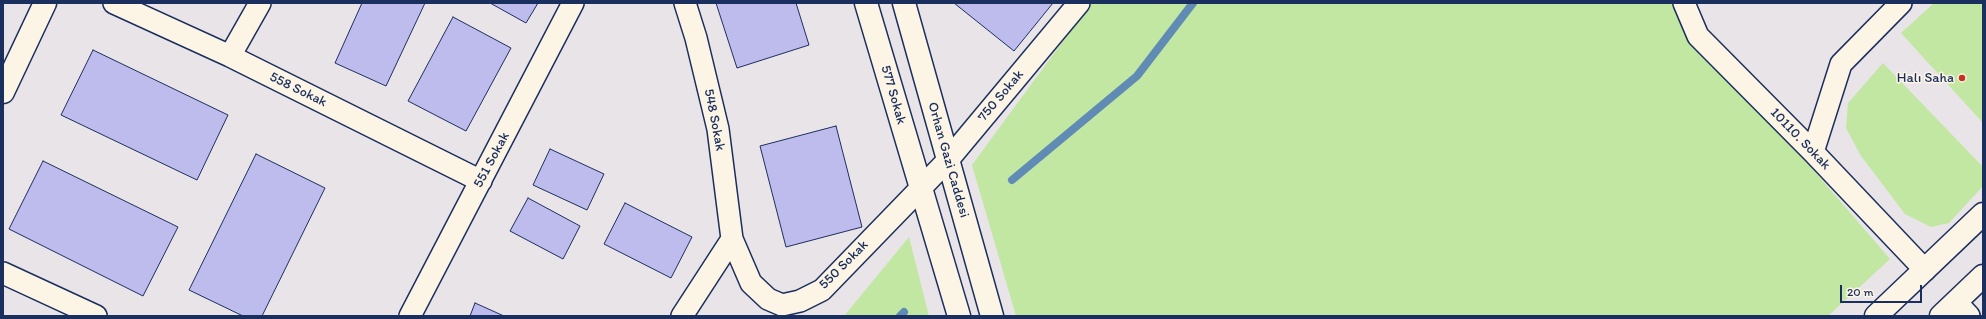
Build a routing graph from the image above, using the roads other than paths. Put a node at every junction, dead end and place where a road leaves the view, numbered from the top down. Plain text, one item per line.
1 (45, 3) edge
2 (114, 3) edge
3 (260, 3) edge
4 (573, 3) edge
5 (685, 3) edge
6 (866, 3) edge
7 (904, 3) edge
8 (1079, 3) edge
9 (1684, 3) edge
10 (1901, 3) edge
11 (230, 56) junction
12 (3, 92) edge
13 (1813, 152) junction
14 (948, 160) junction
15 (481, 181) junction
16 (920, 186) junction
17 (1983, 214) edge
18 (732, 240) junction
19 (1925, 270) junction
20 (3, 273) edge
21 (1983, 276) edge
22 (1956, 311) edge
23 (96, 316) edge
24 (410, 316) edge
25 (682, 316) edge
26 (959, 316) edge
27 (992, 316) edge
28 (1876, 316) edge

1 - 12 street
2 - 11 street, 558 Sokak
3 - 11 street
4 - 15 street, 551 Sokak
5 - 18 street, 548 Sokak
6 - 16 street, 577 Sokak
7 - 14 street, Orhan Gazi Caddesi
8 - 14 street, 750 Sokak
9 - 13 street, 10110. Sokak
10 - 13 street
11 - 15 street, 558 Sokak
13 - 19 street, 10110. Sokak
14 - 16 street, 750 Sokak
14 - 27 street, Orhan Gazi Caddesi
15 - 24 street, 551 Sokak
16 - 18 street, 550 Sokak
16 - 26 street
17 - 19 street
18 - 25 street
19 - 28 street
20 - 23 street
21 - 22 street

